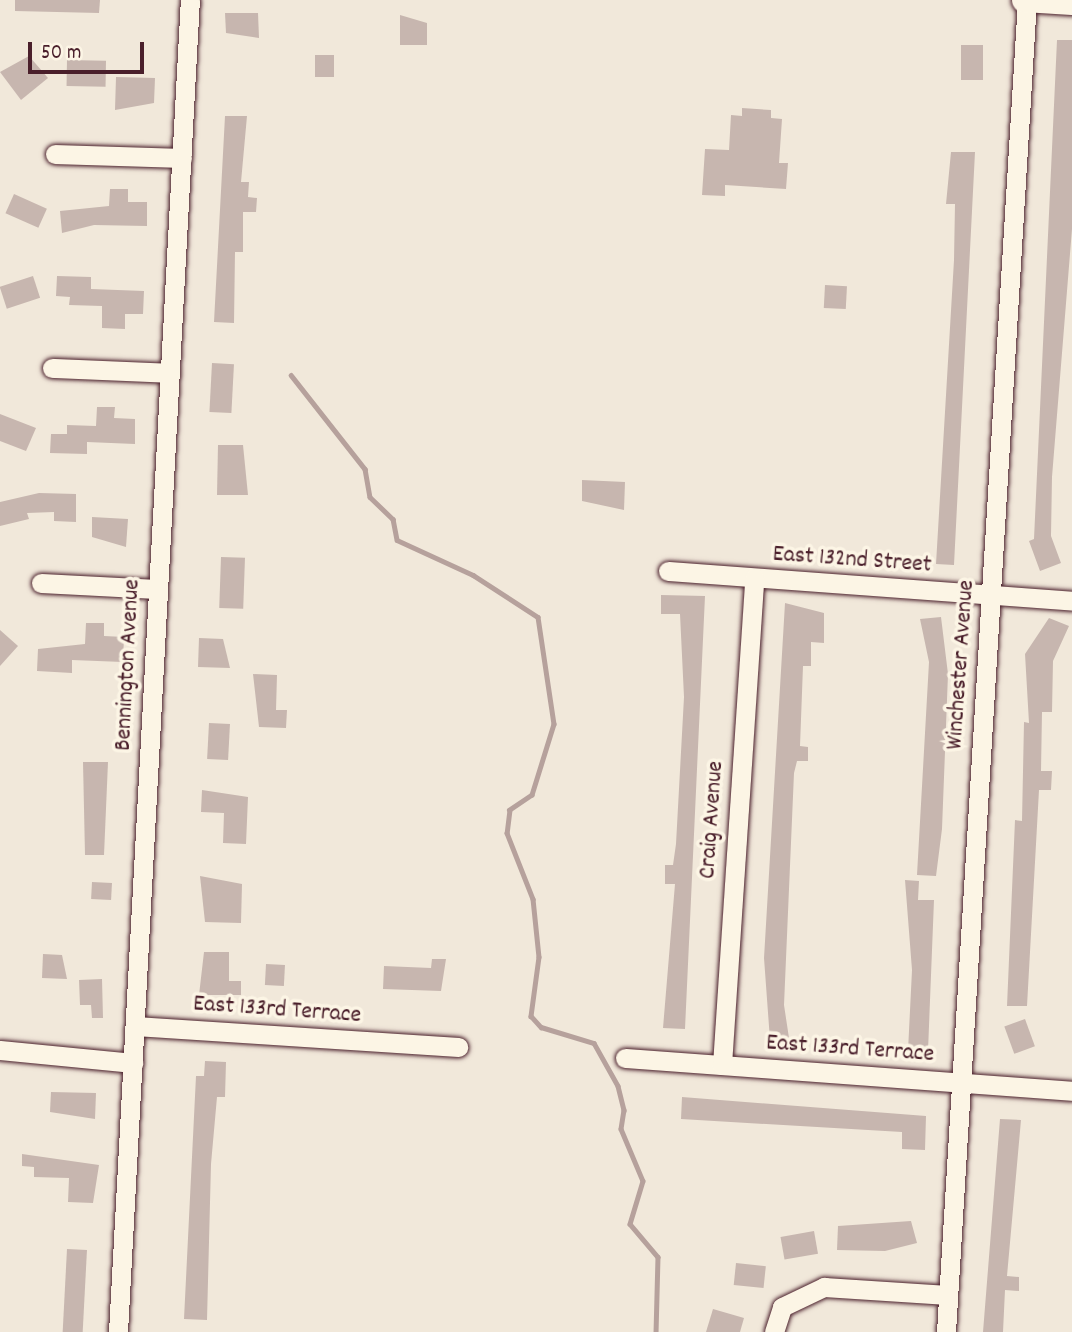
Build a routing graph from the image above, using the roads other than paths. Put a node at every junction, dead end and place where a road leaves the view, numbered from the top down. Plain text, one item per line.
1 (190, 0) edge
2 (1025, 0) edge
3 (1072, 3) edge
4 (55, 154) dead end
5 (182, 158) junction
6 (52, 368) dead end
7 (170, 373) junction
8 (668, 571) dead end
9 (754, 578) junction
10 (41, 583) dead end
11 (158, 589) junction
12 (991, 596) junction
13 (1072, 601) edge
14 (135, 1026) junction
15 (458, 1047) dead end
16 (0, 1051) edge
17 (625, 1058) dead end
18 (133, 1063) junction
19 (722, 1065) junction
20 (961, 1083) junction
21 (1072, 1091) edge
22 (948, 1295) junction
23 (118, 1332) edge
24 (774, 1332) edge
25 (946, 1332) edge

1 - 5 street, Bennington Avenue
2 - 3 main road
2 - 12 street, Winchester Avenue
4 - 5 street
5 - 7 street, Bennington Avenue
6 - 7 street
7 - 11 street, Bennington Avenue
8 - 9 street, East 132nd Street
9 - 12 street, East 132nd Street
9 - 19 street, Craig Avenue
10 - 11 street
11 - 14 street, Bennington Avenue
12 - 13 street, East 132nd Street
12 - 20 street, Winchester Avenue
14 - 15 street, East 133rd Terrace
14 - 18 street, Bennington Avenue
16 - 18 street
17 - 19 street, East 133rd Terrace
18 - 23 street, Bennington Avenue
19 - 20 street, East 133rd Terrace
20 - 21 street, East 133rd Terrace
20 - 22 street, Winchester Avenue
22 - 24 street
22 - 25 street, Winchester Avenue

